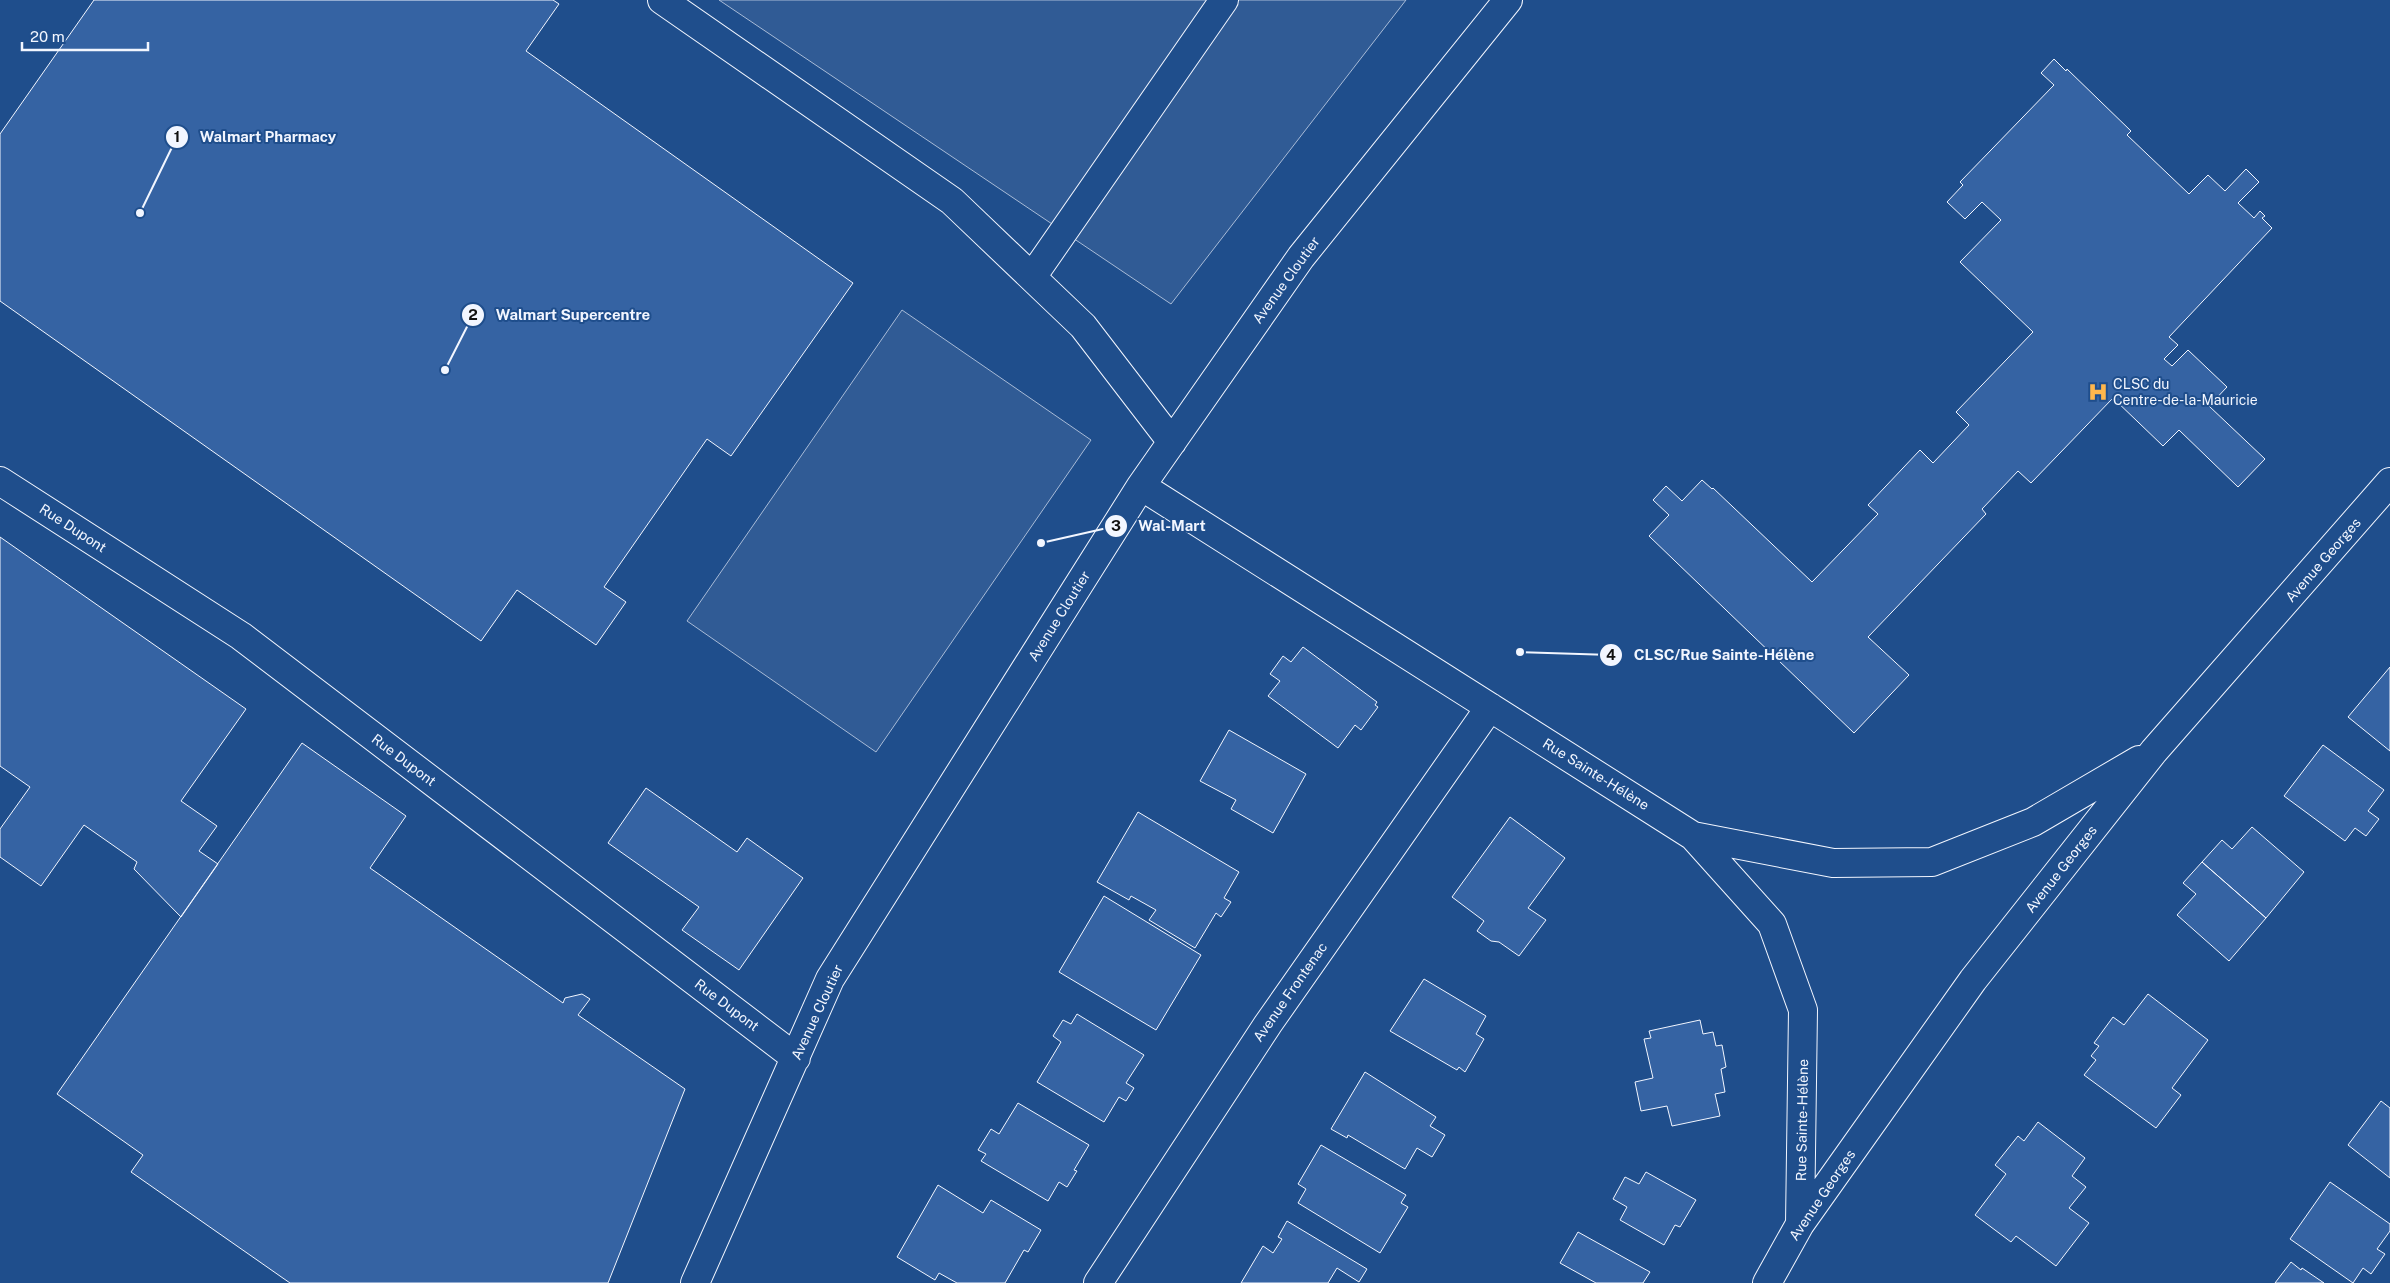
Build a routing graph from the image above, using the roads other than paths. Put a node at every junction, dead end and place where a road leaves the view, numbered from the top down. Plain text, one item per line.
1 (662, 0) edge
2 (1224, 0) edge
3 (1508, 0) edge
4 (1032, 277) junction
5 (1172, 442) junction
6 (0, 481) edge
7 (2390, 482) edge
8 (1141, 486) junction
9 (1490, 708) junction
10 (2154, 751) junction
11 (1693, 836) junction
12 (796, 1058) junction
13 (1800, 1224) junction
14 (695, 1283) edge
15 (1098, 1283) edge
16 (1767, 1283) edge

1 - 4 street
2 - 4 street
3 - 5 street, Avenue Cloutier
4 - 5 street
5 - 8 street, Avenue Cloutier
6 - 12 street, Rue Dupont
7 - 10 street, Avenue Georges
8 - 9 street, Rue Sainte-Hélène
8 - 12 street, Avenue Cloutier
9 - 11 street, Rue Sainte-Hélène
9 - 15 street, Avenue Frontenac
10 - 11 street
10 - 13 street, Avenue Georges
11 - 13 street, Rue Sainte-Hélène
12 - 14 street, Avenue Cloutier
13 - 16 street, Avenue Georges

